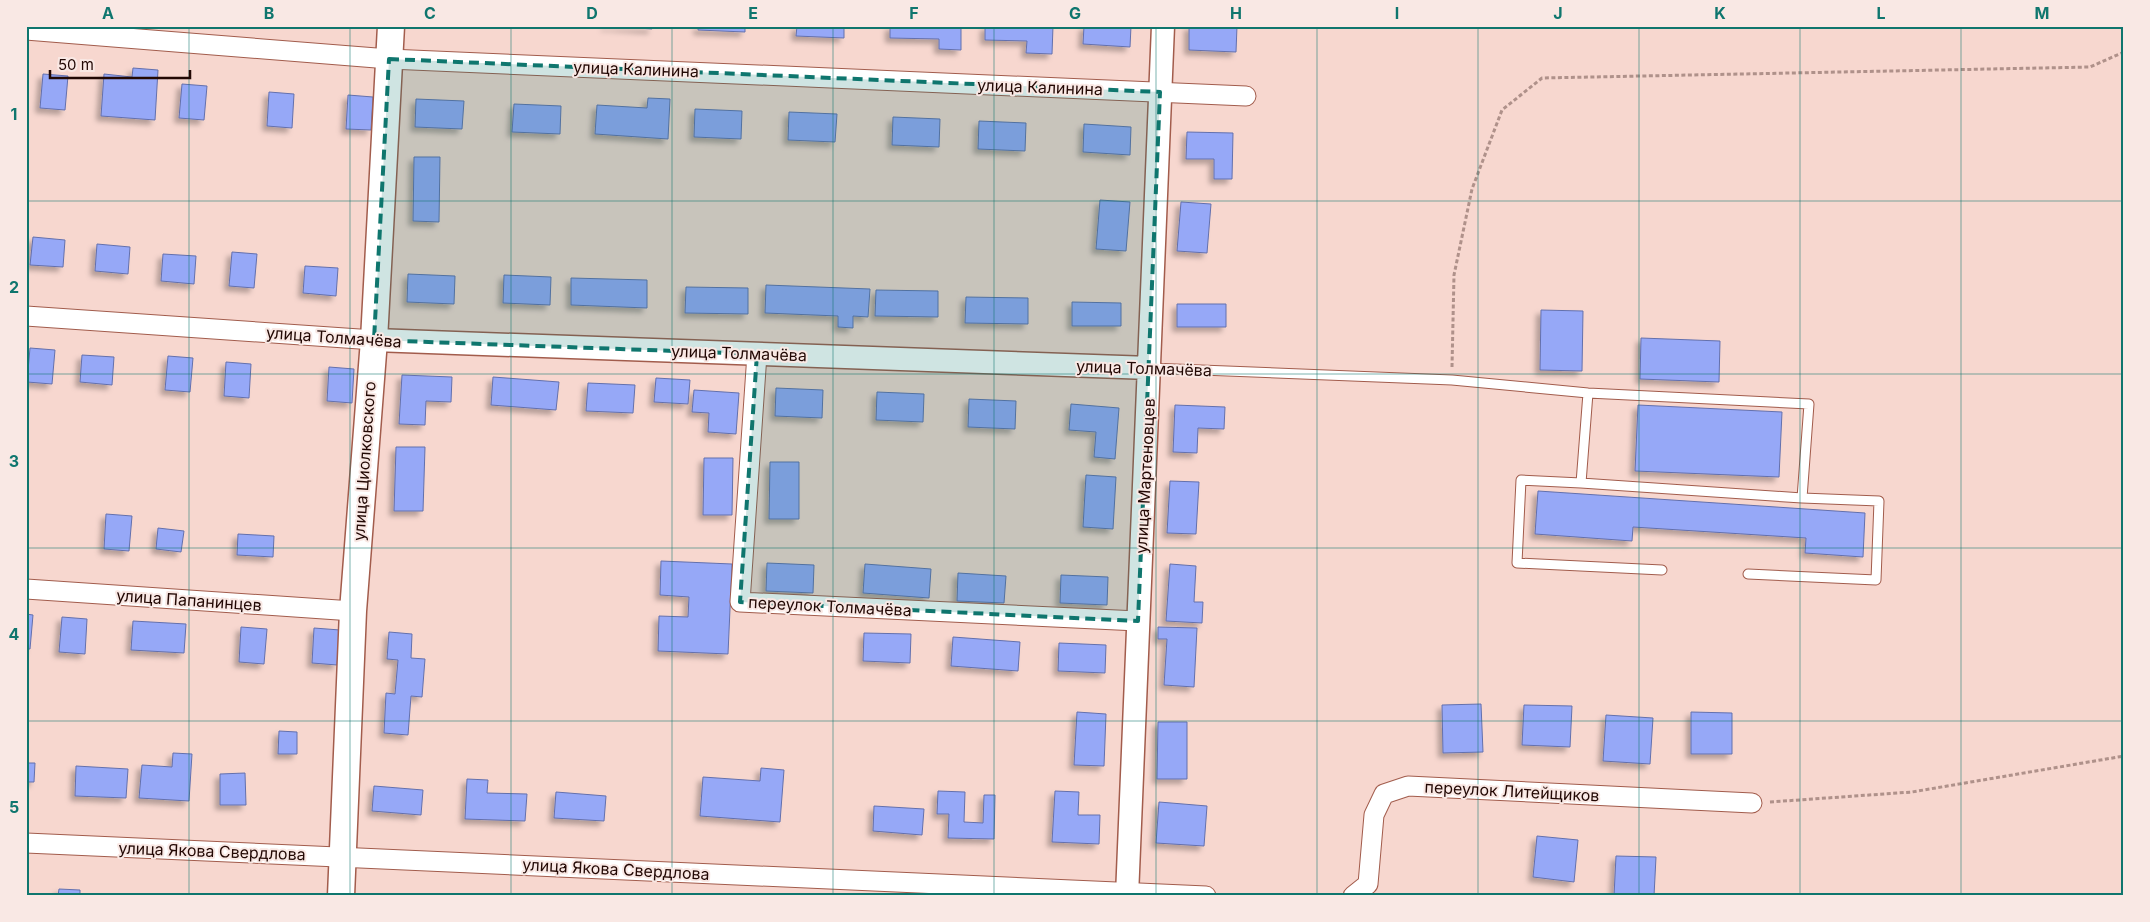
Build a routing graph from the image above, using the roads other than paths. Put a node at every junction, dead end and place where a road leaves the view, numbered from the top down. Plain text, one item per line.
1 (391, 26) edge
2 (1163, 26) edge
3 (26, 30) edge
4 (389, 59) junction
5 (1160, 92) junction
6 (1246, 96) dead end
7 (26, 316) edge
8 (374, 340) junction
9 (757, 354) junction
10 (1150, 368) junction
11 (1588, 393) junction
12 (1581, 483) junction
13 (1802, 498) junction
14 (1662, 570) dead end
15 (1748, 574) dead end
16 (26, 590) edge
17 (353, 611) junction
18 (1138, 621) junction
19 (1752, 803) road end
20 (26, 843) edge
21 (342, 856) junction
22 (1128, 895) edge
23 (341, 896) edge
24 (1206, 896) edge
25 (1353, 896) edge

1 - 4 main road, улица Циолковского
2 - 5 street, улица Мартеновцев
3 - 4 street, улица Калинина
4 - 5 street, улица Калинина
4 - 8 main road, улица Циолковского
5 - 6 street, улица Калинина
5 - 10 street, улица Мартеновцев
7 - 8 street, улица Толмачёва
8 - 9 street, улица Толмачёва
8 - 17 main road, улица Циолковского
9 - 10 street, улица Толмачёва
9 - 18 street, переулок Толмачёва
10 - 11 lane, улица Толмачёва
10 - 18 street, улица Мартеновцев
11 - 12 lane
11 - 13 lane, улица Толмачёва
12 - 13 lane
12 - 14 lane
13 - 15 lane
16 - 17 street, улица Папанинцев
17 - 21 main road, улица Циолковского
18 - 22 street, улица Мартеновцев
19 - 25 street, переулок Литейщиков
20 - 21 street, улица Якова Свердлова
21 - 22 street, улица Якова Свердлова
21 - 23 main road, улица Циолковского
22 - 24 street, улица Якова Свердлова

